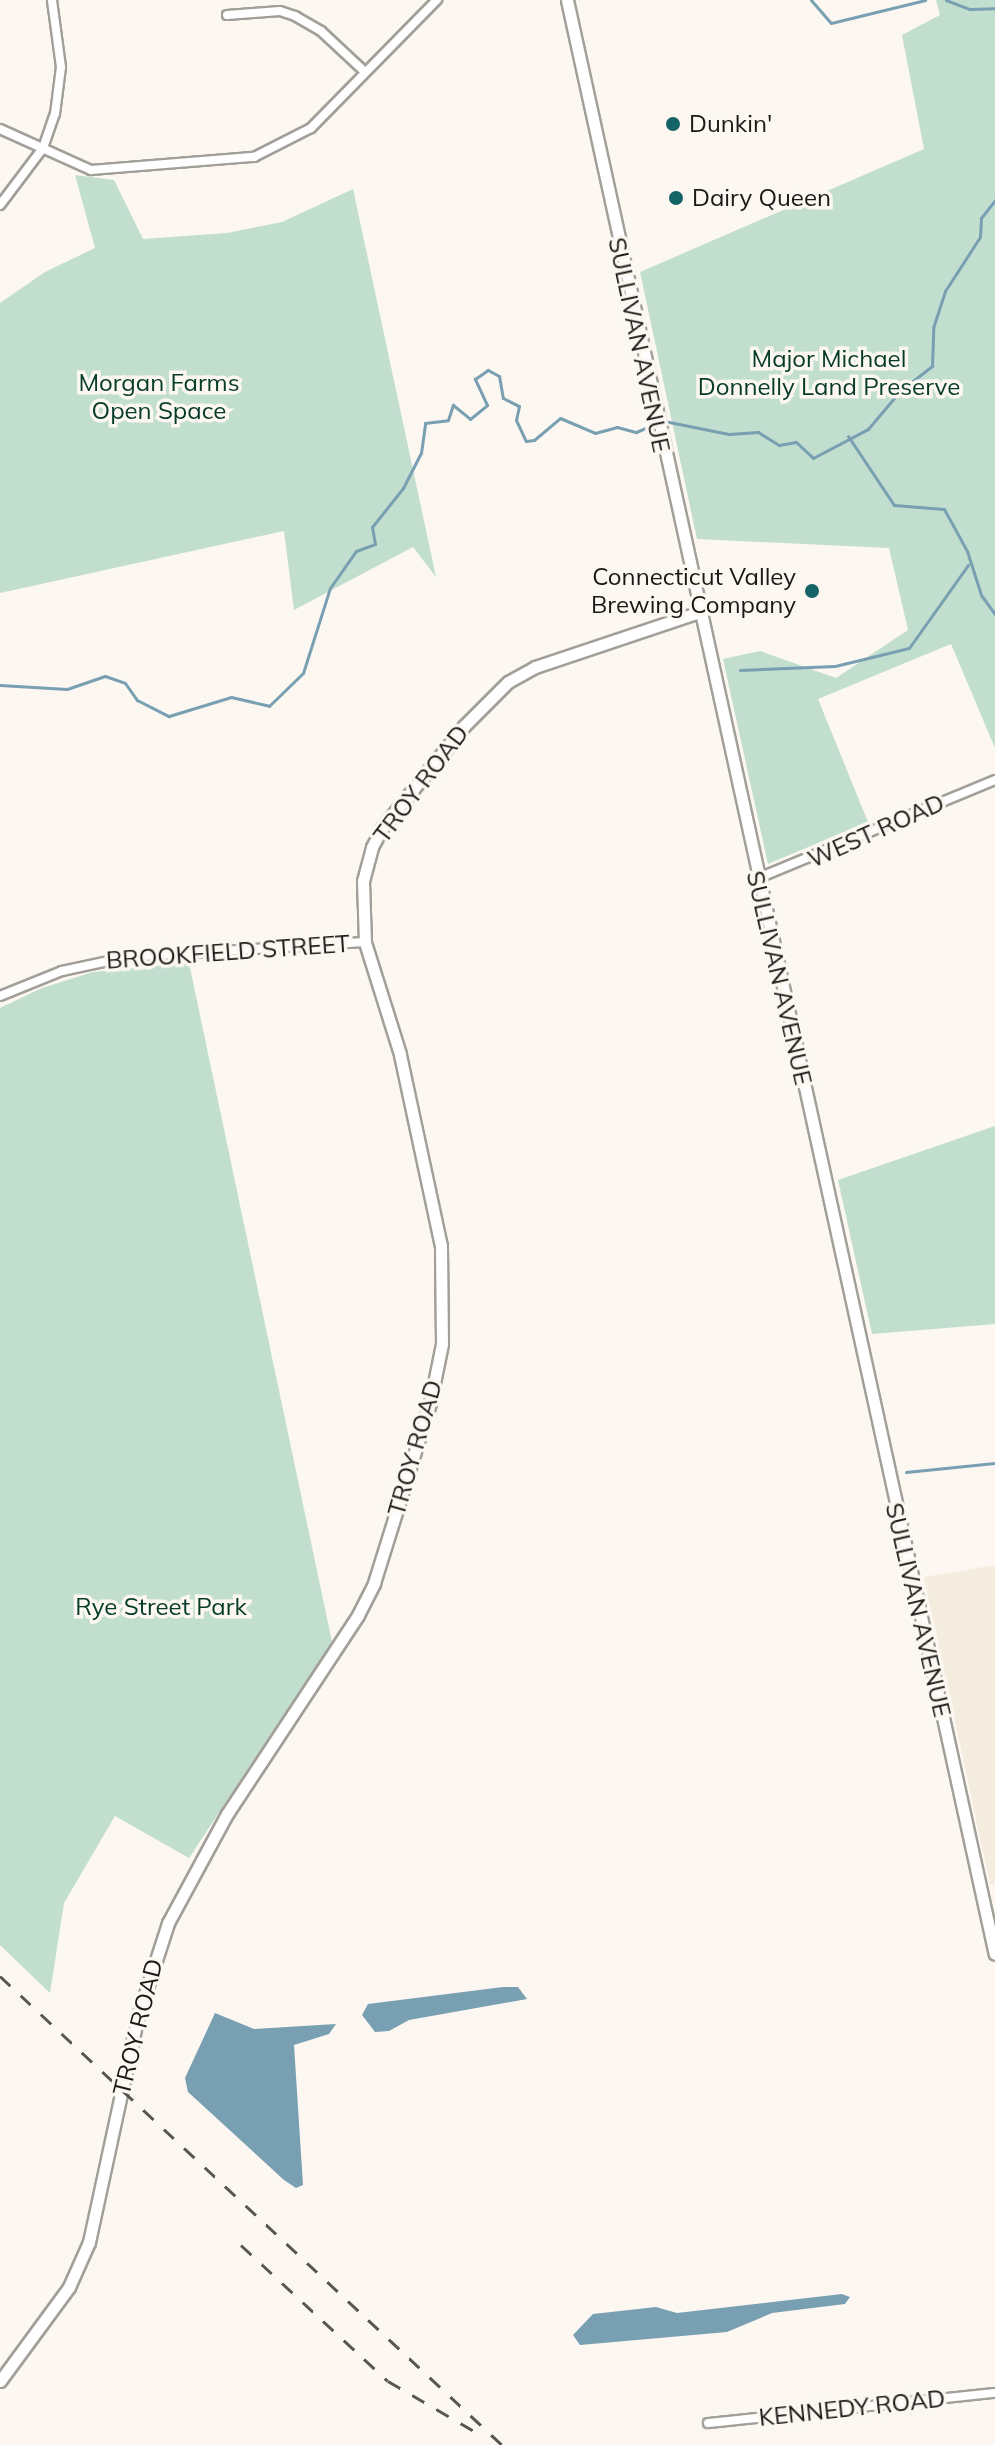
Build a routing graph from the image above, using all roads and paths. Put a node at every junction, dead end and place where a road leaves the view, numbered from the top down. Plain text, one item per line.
1 (52, 0) edge
2 (437, 0) edge
3 (567, 0) edge
4 (227, 15) dead end
5 (365, 72) junction
6 (0, 129) edge
7 (43, 148) junction
8 (0, 205) edge
9 (699, 612) junction
10 (995, 780) edge
11 (756, 879) junction
12 (365, 942) junction
13 (0, 996) edge
14 (995, 1954) edge
15 (0, 2381) edge
16 (995, 2393) edge
17 (708, 2423) dead end

1 - 7 street
2 - 5 street
3 - 9 street, SULLIVAN AVENUE
4 - 5 street
5 - 7 street
6 - 7 street
7 - 8 street
9 - 11 street, SULLIVAN AVENUE
9 - 12 street, TROY ROAD
10 - 11 street, WEST ROAD
11 - 14 street, SULLIVAN AVENUE
12 - 13 street, BROOKFIELD STREET
12 - 15 street, TROY ROAD
16 - 17 street, KENNEDY ROAD

